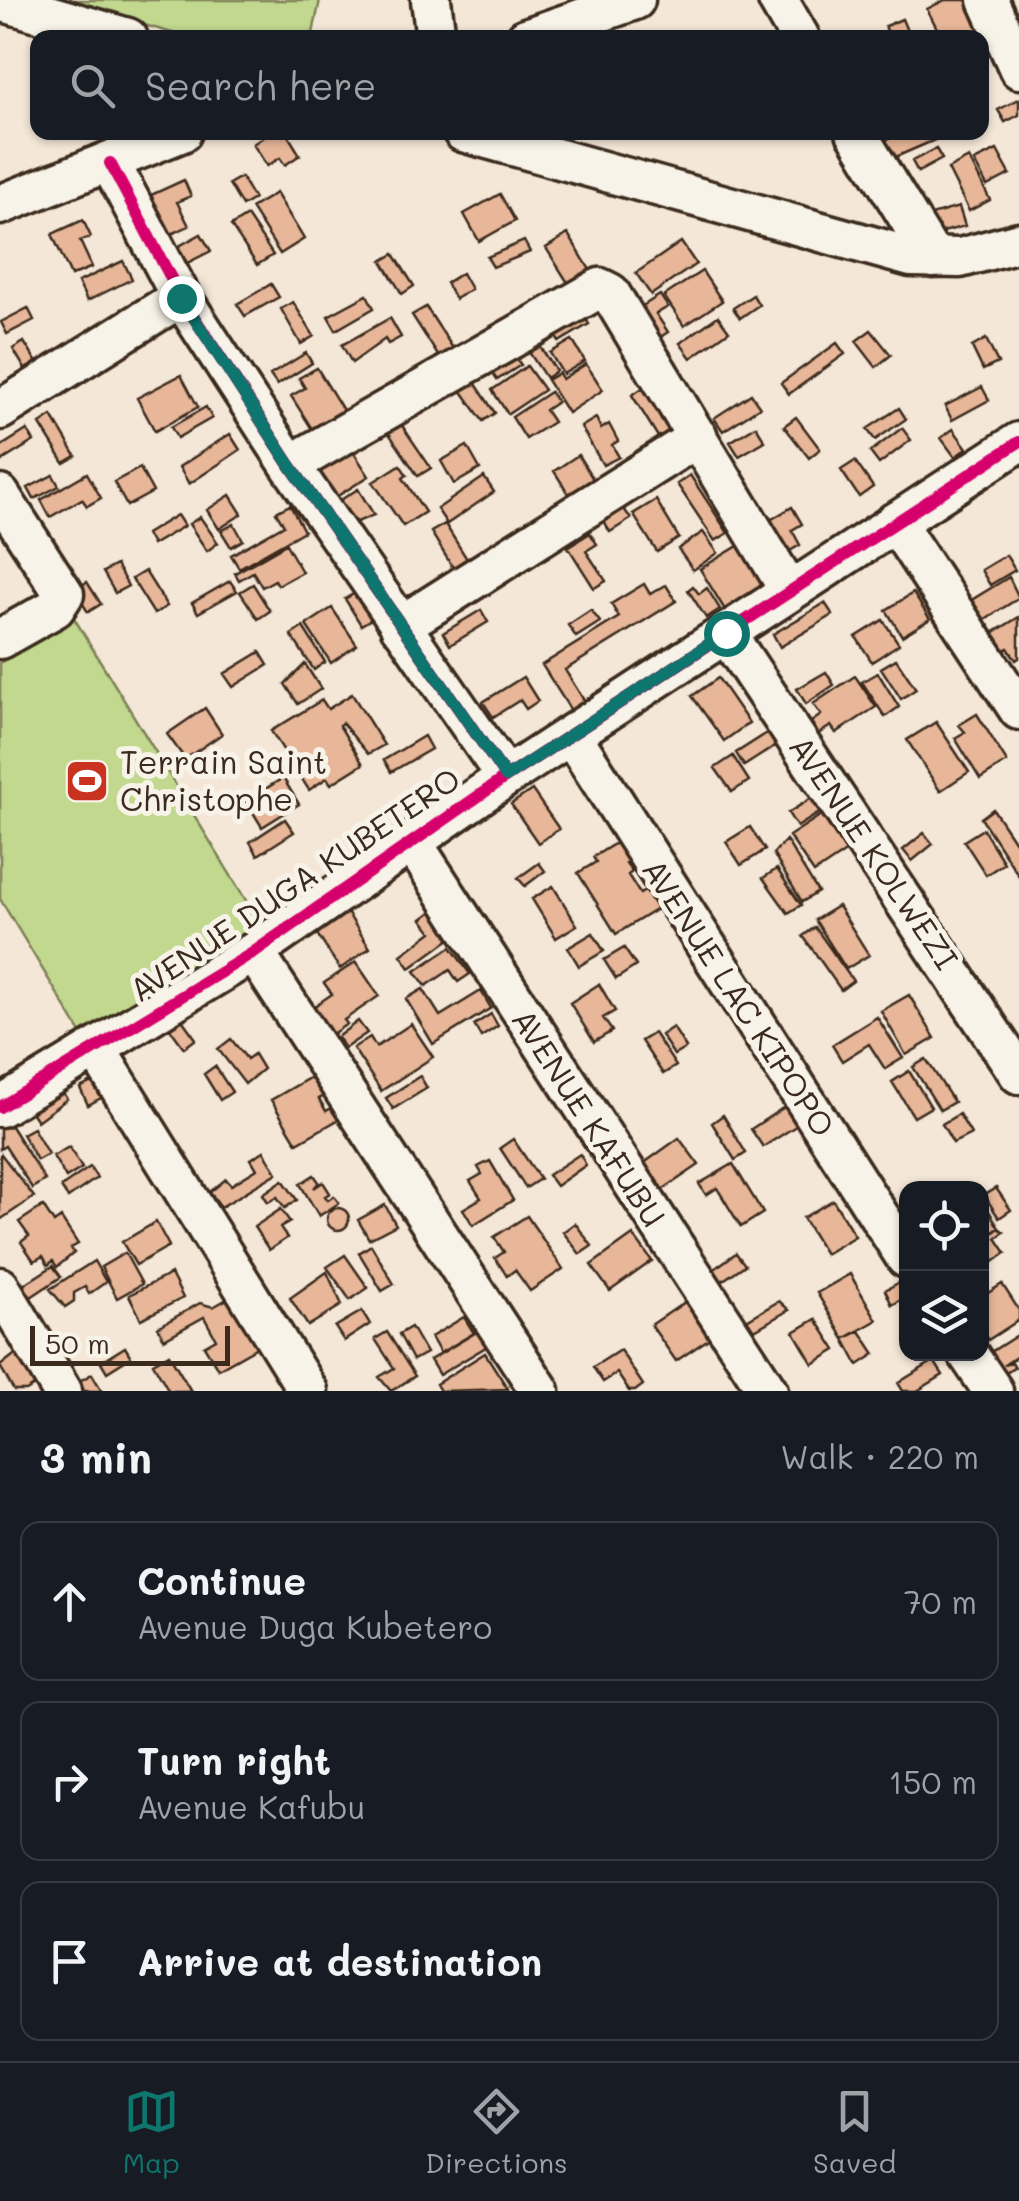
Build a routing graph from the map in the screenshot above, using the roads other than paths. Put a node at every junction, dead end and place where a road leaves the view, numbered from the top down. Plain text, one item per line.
1 (0, 0) edge
2 (431, 0) edge
3 (635, 0) edge
4 (778, 0) edge
5 (988, 0) edge
6 (101, 30) edge
7 (435, 30) edge
8 (549, 30) edge
9 (795, 30) edge
10 (1019, 69) edge
11 (163, 140) edge
12 (491, 140) edge
13 (861, 140) edge
14 (110, 163) junction
15 (0, 205) edge
16 (1019, 242) edge
17 (933, 258) junction
18 (181, 298) junction
19 (0, 410) edge
20 (698, 437) junction
21 (1019, 442) edge
22 (290, 465) junction
23 (0, 495) edge
24 (895, 522) junction
25 (788, 590) junction
26 (400, 626) junction
27 (726, 633) junction
28 (0, 639) edge
29 (1019, 710) edge
30 (572, 736) junction
31 (506, 777) junction
32 (412, 842) junction
33 (254, 952) junction
34 (96, 1049) junction
35 (1019, 1074) edge
36 (0, 1107) edge
37 (899, 1247) edge
38 (0, 1287) edge
39 (973, 1361) edge
40 (62, 1391) edge
41 (308, 1391) edge
42 (540, 1391) edge
43 (768, 1391) edge
44 (993, 1391) edge

1 - 6 street
2 - 7 street
3 - 8 street
4 - 9 street
5 - 10 street
11 - 14 street
12 - 17 street
13 - 17 street
14 - 15 street
14 - 18 street
16 - 17 street
18 - 19 street
18 - 22 street
20 - 22 street
20 - 25 street
20 - 26 street
21 - 24 street, AVENUE DUGA KUBETERO
22 - 26 street
23 - 28 street
24 - 25 street, AVENUE DUGA KUBETERO
24 - 29 street
25 - 27 street, AVENUE DUGA KUBETERO
26 - 31 street
27 - 30 street, AVENUE DUGA KUBETERO
27 - 35 street, AVENUE KOLWEZI
30 - 31 street, AVENUE DUGA KUBETERO
30 - 37 street, AVENUE LAC KIPOPO
31 - 32 street, AVENUE DUGA KUBETERO
32 - 33 street, AVENUE DUGA KUBETERO
32 - 43 street, AVENUE KAFUBU
33 - 34 street, AVENUE DUGA KUBETERO
33 - 42 street
34 - 36 street, AVENUE DUGA KUBETERO
34 - 41 street
38 - 40 street
39 - 44 street

